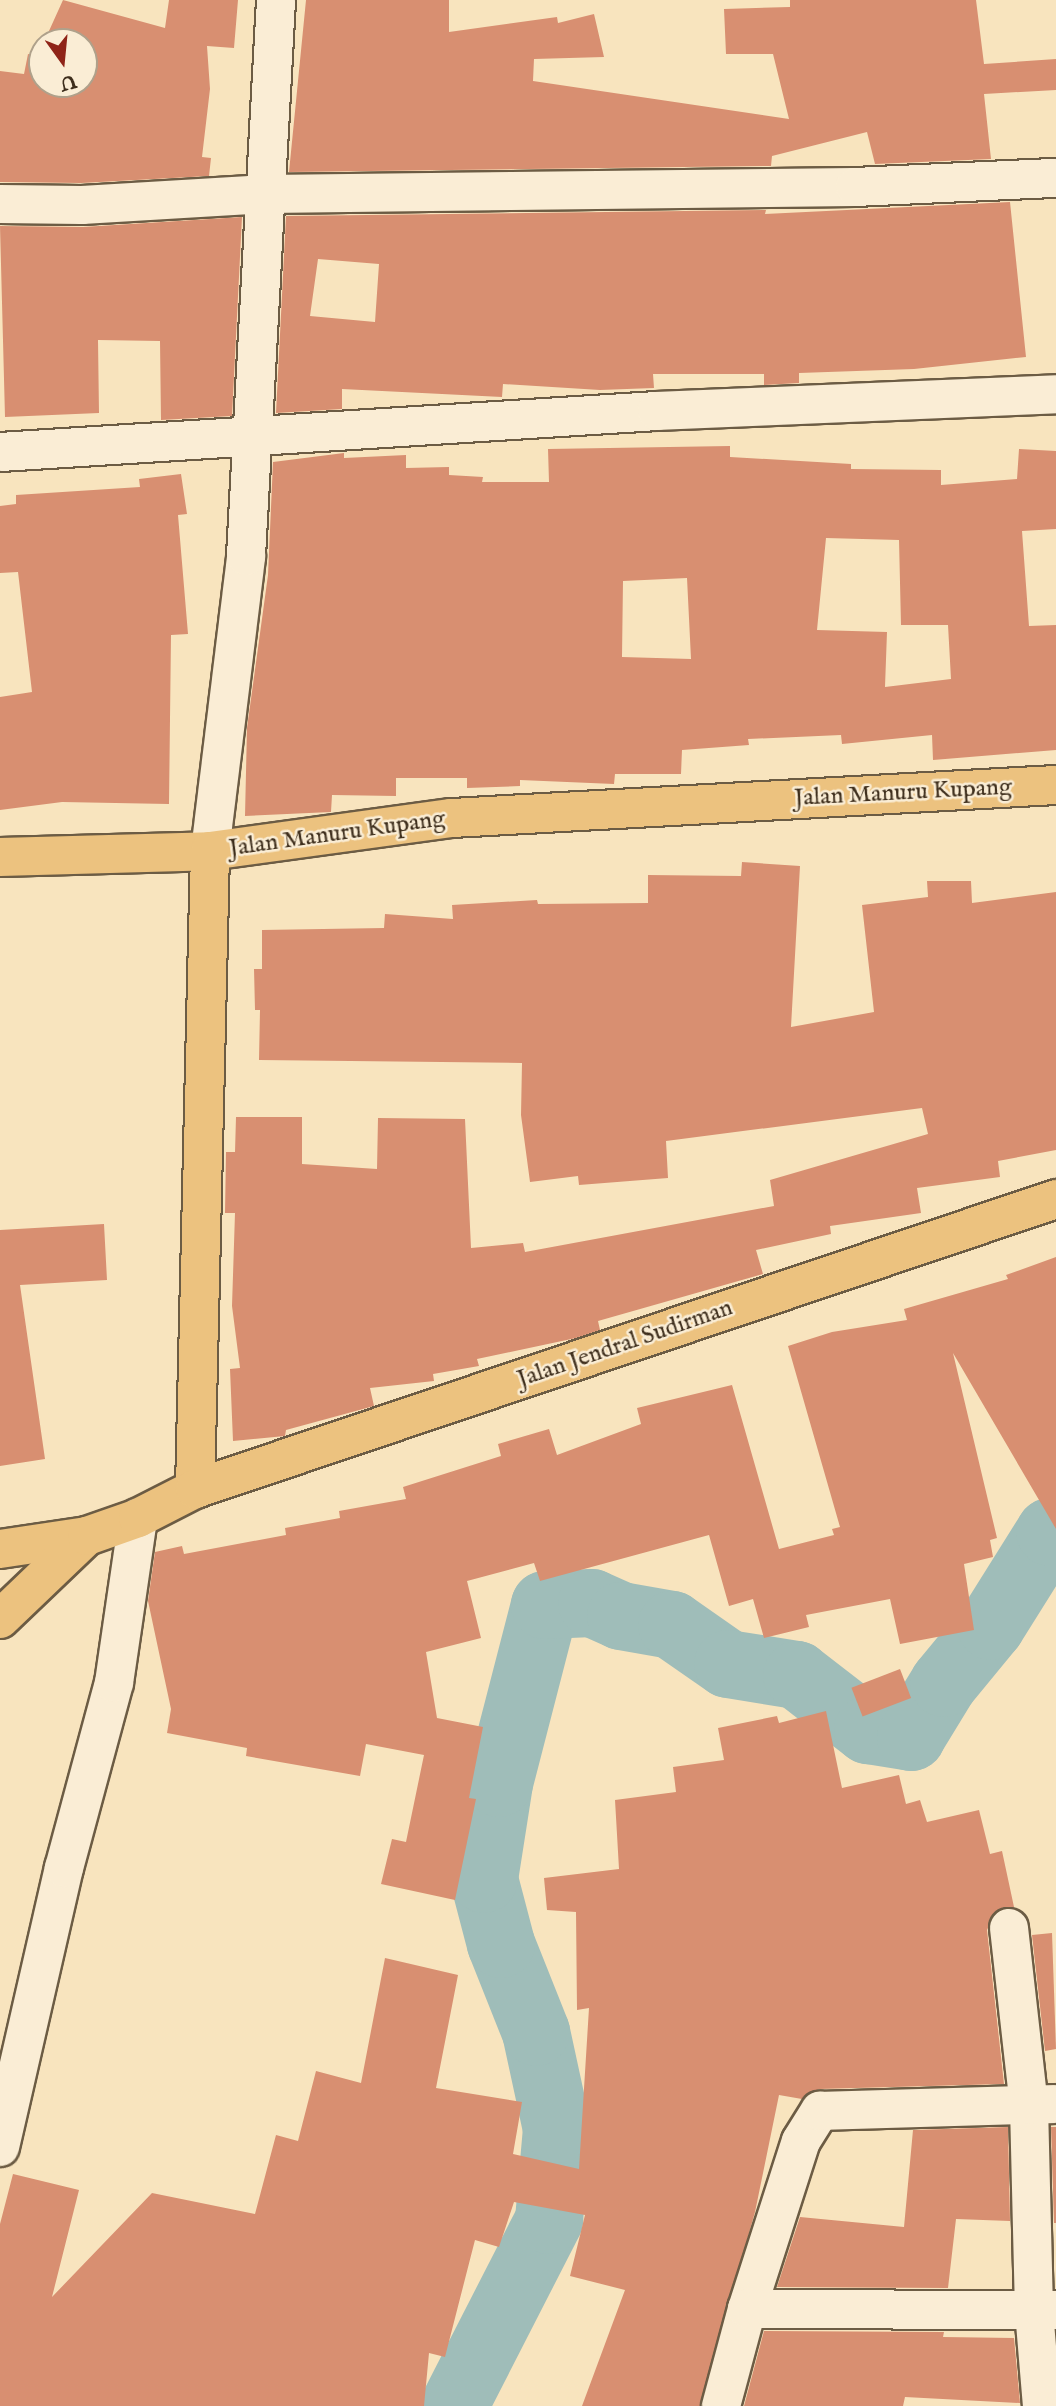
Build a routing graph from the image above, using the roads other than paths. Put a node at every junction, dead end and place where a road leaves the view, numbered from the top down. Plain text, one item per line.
1 (276, 0) edge
2 (1056, 178) edge
3 (267, 194) junction
4 (0, 204) edge
5 (1056, 394) edge
6 (250, 438) junction
7 (0, 452) edge
8 (1056, 785) edge
9 (210, 851) junction
10 (0, 857) edge
11 (1056, 1199) edge
12 (195, 1489) junction
13 (138, 1518) junction
14 (88, 1536) junction
15 (0, 1549) edge
16 (0, 1619) edge
17 (1010, 1928) dead end
18 (1043, 2105) edge
19 (0, 2147) edge
20 (747, 2309) junction
21 (1045, 2310) edge
22 (721, 2406) edge
23 (1042, 2406) edge

1 - 3 street
2 - 3 street
3 - 4 street
3 - 6 street
5 - 6 street
6 - 7 street
6 - 9 street
8 - 9 main road, Jalan Manuru Kupang
9 - 10 main road
9 - 12 main road, Jalan Manuru Kupang
11 - 12 main road, Jalan Jendral Sudirman
12 - 13 main road
13 - 14 main road
13 - 19 street
14 - 15 main road
14 - 16 main road
17 - 18 street
18 - 20 street
18 - 21 street
20 - 21 street
20 - 22 street
21 - 23 street

